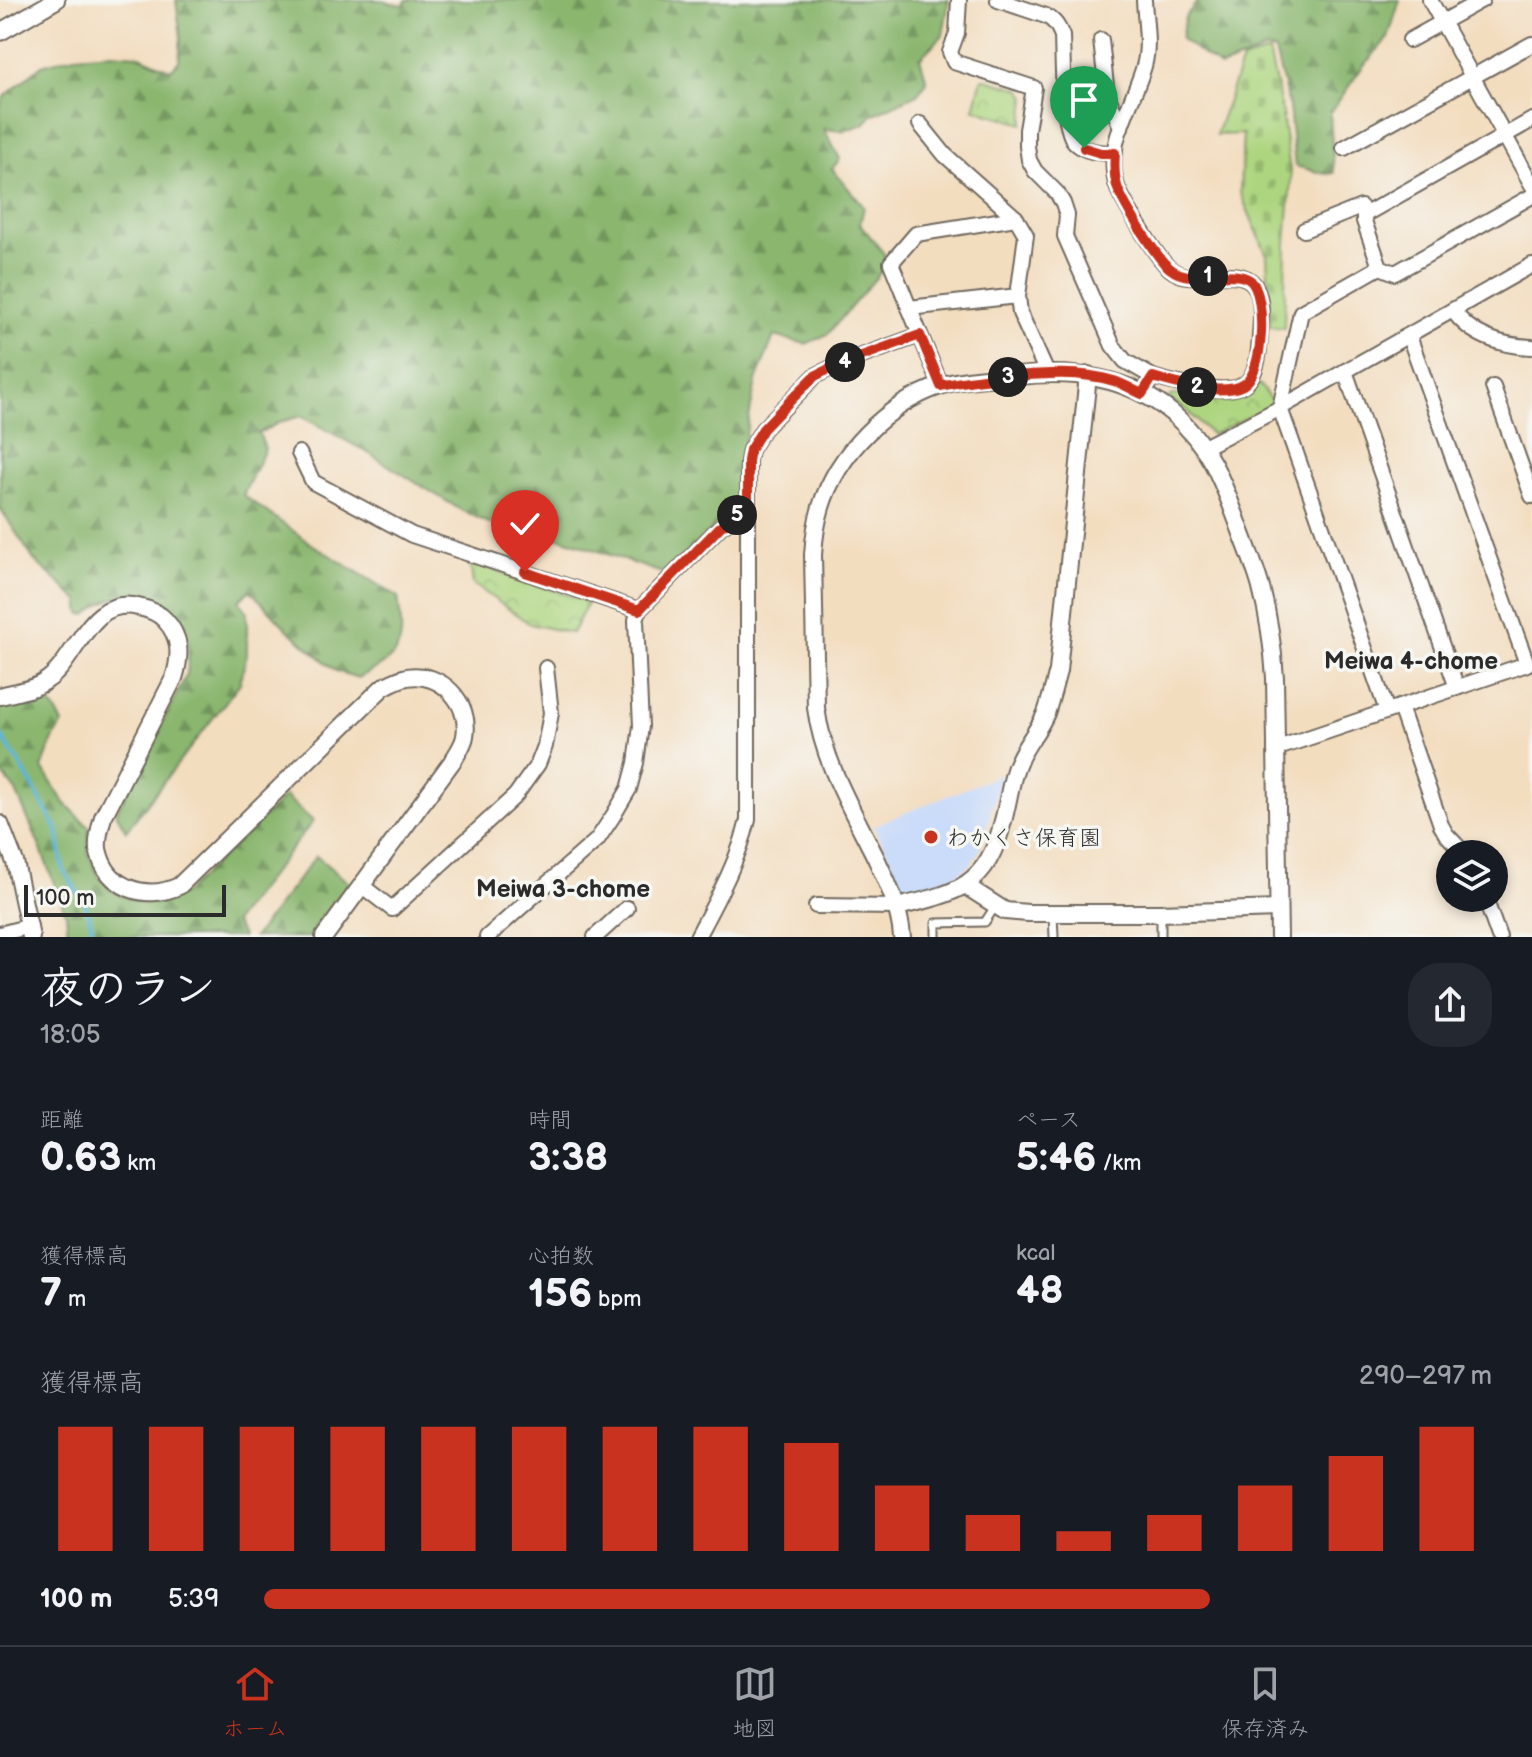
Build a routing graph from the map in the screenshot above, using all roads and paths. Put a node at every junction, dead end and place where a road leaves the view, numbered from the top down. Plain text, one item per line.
1 (56, 0) edge
2 (959, 0) edge
3 (998, 0) edge
4 (1144, 0) edge
5 (1430, 0) edge
6 (1482, 0) edge
7 (1441, 23) junction
8 (0, 32) edge
9 (1101, 40) dead end
10 (1410, 40) dead end
11 (1532, 44) edge
12 (1472, 77) junction
13 (1532, 120) edge
14 (920, 124) dead end
15 (1121, 127) junction
16 (1504, 135) junction
17 (1344, 148) dead end
18 (1115, 153) junction
19 (1532, 185) edge
20 (1532, 196) edge
21 (1364, 215) junction
22 (1016, 218) junction
23 (1304, 230) dead end
24 (1532, 265) edge
25 (1380, 267) junction
26 (1018, 296) junction
27 (909, 308) junction
28 (1453, 310) junction
29 (920, 335) junction
30 (1409, 336) junction
31 (1532, 347) edge
32 (1345, 371) junction
33 (1047, 373) junction
34 (1088, 375) junction
35 (1153, 377) junction
36 (941, 386) junction
37 (1493, 387) dead end
38 (1142, 394) junction
39 (1280, 408) junction
40 (1204, 447) junction
41 (299, 453) dead end
42 (1532, 496) edge
43 (748, 507) junction
44 (639, 610) junction
45 (546, 668) dead end
46 (1457, 688) junction
47 (0, 696) edge
48 (1394, 709) junction
49 (1275, 749) junction
50 (0, 824) edge
51 (1452, 840) edge
52 (8, 864) edge
53 (361, 885) junction
54 (966, 886) junction
55 (996, 905) junction
56 (816, 906) dead end
57 (897, 907) junction
58 (627, 908) dead end
59 (1278, 909) junction
60 (1490, 912) edge
61 (1160, 913) junction
62 (1053, 914) junction
63 (30, 931) edge
64 (0, 934) edge
65 (324, 937) edge
66 (487, 937) edge
67 (595, 937) edge
68 (697, 937) edge
69 (902, 937) edge
70 (936, 937) edge
71 (1054, 937) edge
72 (1161, 937) edge
73 (1279, 937) edge
74 (1499, 937) edge

1 - 8 street
2 - 35 street
3 - 18 street
4 - 15 street
5 - 7 street
6 - 7 street
7 - 10 street
7 - 12 street
9 - 15 street
11 - 12 street
12 - 16 street
12 - 17 street
13 - 16 street
14 - 22 street
15 - 18 street
16 - 19 street
16 - 21 street
18 - 35 street
20 - 25 street
21 - 23 street
21 - 25 street
22 - 26 street
22 - 27 street
24 - 28 street
25 - 39 street
26 - 27 street
26 - 33 street
27 - 29 street
28 - 30 street
28 - 31 street
29 - 36 street
29 - 43 street
30 - 32 street
30 - 46 street
32 - 39 street
32 - 46 street
33 - 34 street
33 - 36 street
34 - 38 street
34 - 54 street
35 - 38 street
36 - 57 street
37 - 42 street
38 - 40 street
39 - 40 street
39 - 48 street
40 - 49 street
41 - 44 street
43 - 44 street
43 - 68 street
44 - 66 street
45 - 53 street
46 - 48 street
47 - 53 street
48 - 49 street
48 - 51 street
49 - 59 street
50 - 52 street
52 - 63 street
53 - 65 street
54 - 55 street
54 - 57 street
55 - 62 street
55 - 70 lane
56 - 57 street
57 - 69 street
58 - 67 street
59 - 61 street
59 - 73 street
60 - 74 street
61 - 62 street
61 - 72 lane
62 - 71 lane
63 - 64 street

